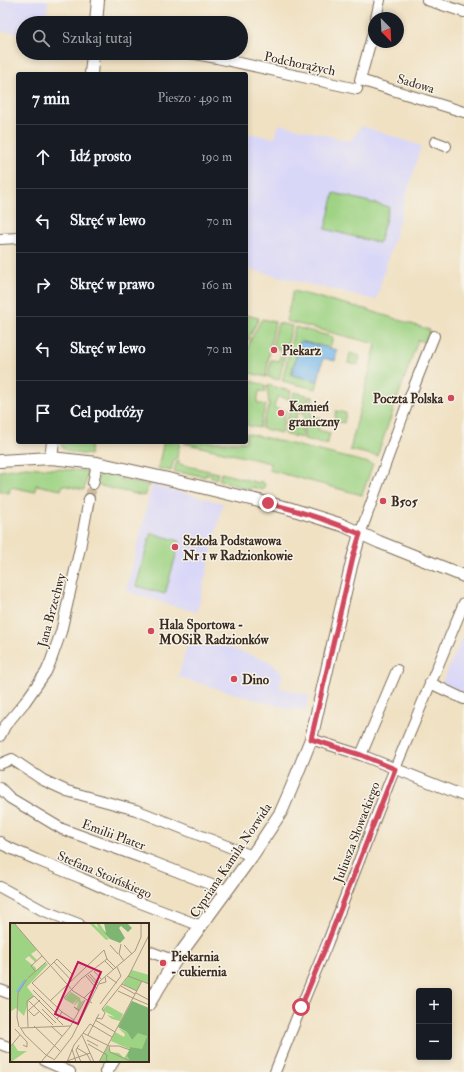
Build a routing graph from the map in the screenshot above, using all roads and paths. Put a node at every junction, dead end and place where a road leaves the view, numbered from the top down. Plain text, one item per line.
1 (98, 0) edge
2 (380, 0) edge
3 (427, 0) edge
4 (377, 12) edge
5 (464, 12) edge
6 (97, 16) edge
7 (369, 48) edge
8 (92, 60) edge
9 (228, 60) edge
10 (91, 72) edge
11 (359, 84) junction
12 (464, 112) edge
13 (435, 142) dead end
14 (446, 146) dead end
15 (16, 238) edge
16 (0, 239) edge
17 (434, 336) dead end
18 (52, 444) edge
19 (51, 458) junction
20 (0, 461) edge
21 (97, 463) junction
22 (93, 484) tunnel mouth
23 (89, 499) tunnel mouth
24 (360, 534) junction
25 (464, 576) edge
26 (464, 603) edge
27 (397, 670) dead end
28 (430, 683) junction
29 (464, 699) edge
30 (0, 736) edge
31 (311, 739) junction
32 (361, 755) junction
33 (0, 764) edge
34 (395, 769) junction
35 (0, 788) edge
36 (464, 796) edge
37 (0, 842) edge
38 (252, 856) junction
39 (0, 887) edge
40 (227, 891) junction
41 (76, 923) edge
42 (201, 926) junction
43 (149, 951) edge
44 (175, 961) junction
45 (0, 990) edge
46 (10, 994) edge
47 (149, 1003) edge
48 (0, 1044) edge
49 (10, 1048) edge
50 (47, 1062) edge
51 (112, 1062) edge
52 (70, 1072) edge
53 (106, 1072) edge
54 (275, 1072) edge

1 - 6 street
2 - 4 street
3 - 5 street
7 - 11 street
8 - 10 street
9 - 11 street, Podchorążych
11 - 12 street, Sadowa
13 - 14 street
15 - 16 street
17 - 24 street
18 - 19 street
19 - 20 street
19 - 21 street
21 - 22 street
21 - 24 street
23 - 30 street, Jana Brzechwy
24 - 25 street
24 - 31 street, Cypriana Kamila Norwida
26 - 28 street, Juliusza Słowackiego
27 - 32 street
28 - 29 street
28 - 34 street, Juliusza Słowackiego
31 - 32 street
31 - 38 street, Cypriana Kamila Norwida
32 - 34 street
33 - 38 street
34 - 36 street
34 - 54 street, Juliusza Słowackiego
35 - 40 street, Emilii Plater
37 - 42 street, Stefana Stoińskiego
38 - 40 street, Cypriana Kamila Norwida
39 - 41 street
40 - 42 street, Cypriana Kamila Norwida
42 - 44 street, Cypriana Kamila Norwida
43 - 44 street
44 - 47 street, Cypriana Kamila Norwida
45 - 46 street
48 - 49 street
50 - 52 street
51 - 53 street

